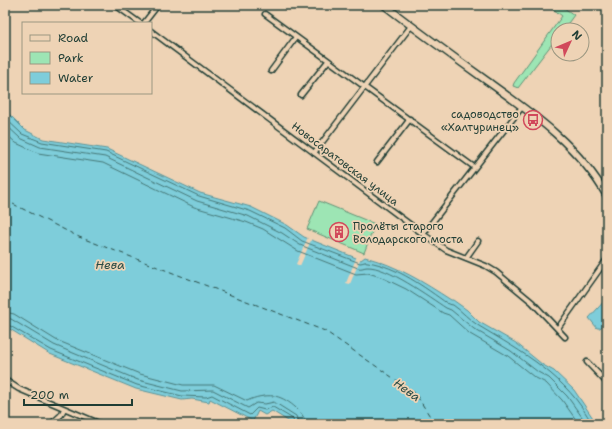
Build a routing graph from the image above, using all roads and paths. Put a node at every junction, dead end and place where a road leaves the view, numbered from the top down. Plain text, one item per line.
1 (115, 5) edge
2 (158, 5) edge
3 (384, 5) edge
4 (265, 14) dead end
5 (139, 22) edge
6 (145, 22) edge
7 (411, 26) junction
8 (152, 32) edge
9 (296, 37) junction
10 (328, 61) junction
11 (271, 71) dead end
12 (365, 87) junction
13 (302, 95) dead end
14 (522, 106) junction
15 (410, 119) junction
16 (314, 153) junction
17 (377, 162) dead end
18 (474, 167) junction
19 (607, 196) edge
20 (423, 234) junction
21 (478, 241) dead end
22 (466, 258) junction
23 (607, 259) edge
24 (558, 328) junction
25 (565, 337) dead end
26 (587, 362) dead end
27 (5, 380) edge
28 (607, 383) edge
29 (64, 409) junction
30 (51, 424) edge
31 (101, 424) edge

1 - 5 street
2 - 6 street
3 - 7 main road
4 - 9 street
7 - 12 street
7 - 14 main road
8 - 16 street, Новосаратовская улица
9 - 10 street
9 - 11 street
10 - 12 street
10 - 13 street
12 - 15 street
12 - 16 street
14 - 18 street
14 - 19 main road
15 - 17 street
15 - 18 street
16 - 20 street, Новосаратовская улица
18 - 20 street
20 - 22 street, Новосаратовская улица
21 - 22 street
22 - 24 street, Новосаратовская улица
23 - 24 street
24 - 25 street, Новосаратовская улица
26 - 28 street
27 - 29 street
29 - 30 street
29 - 31 street

